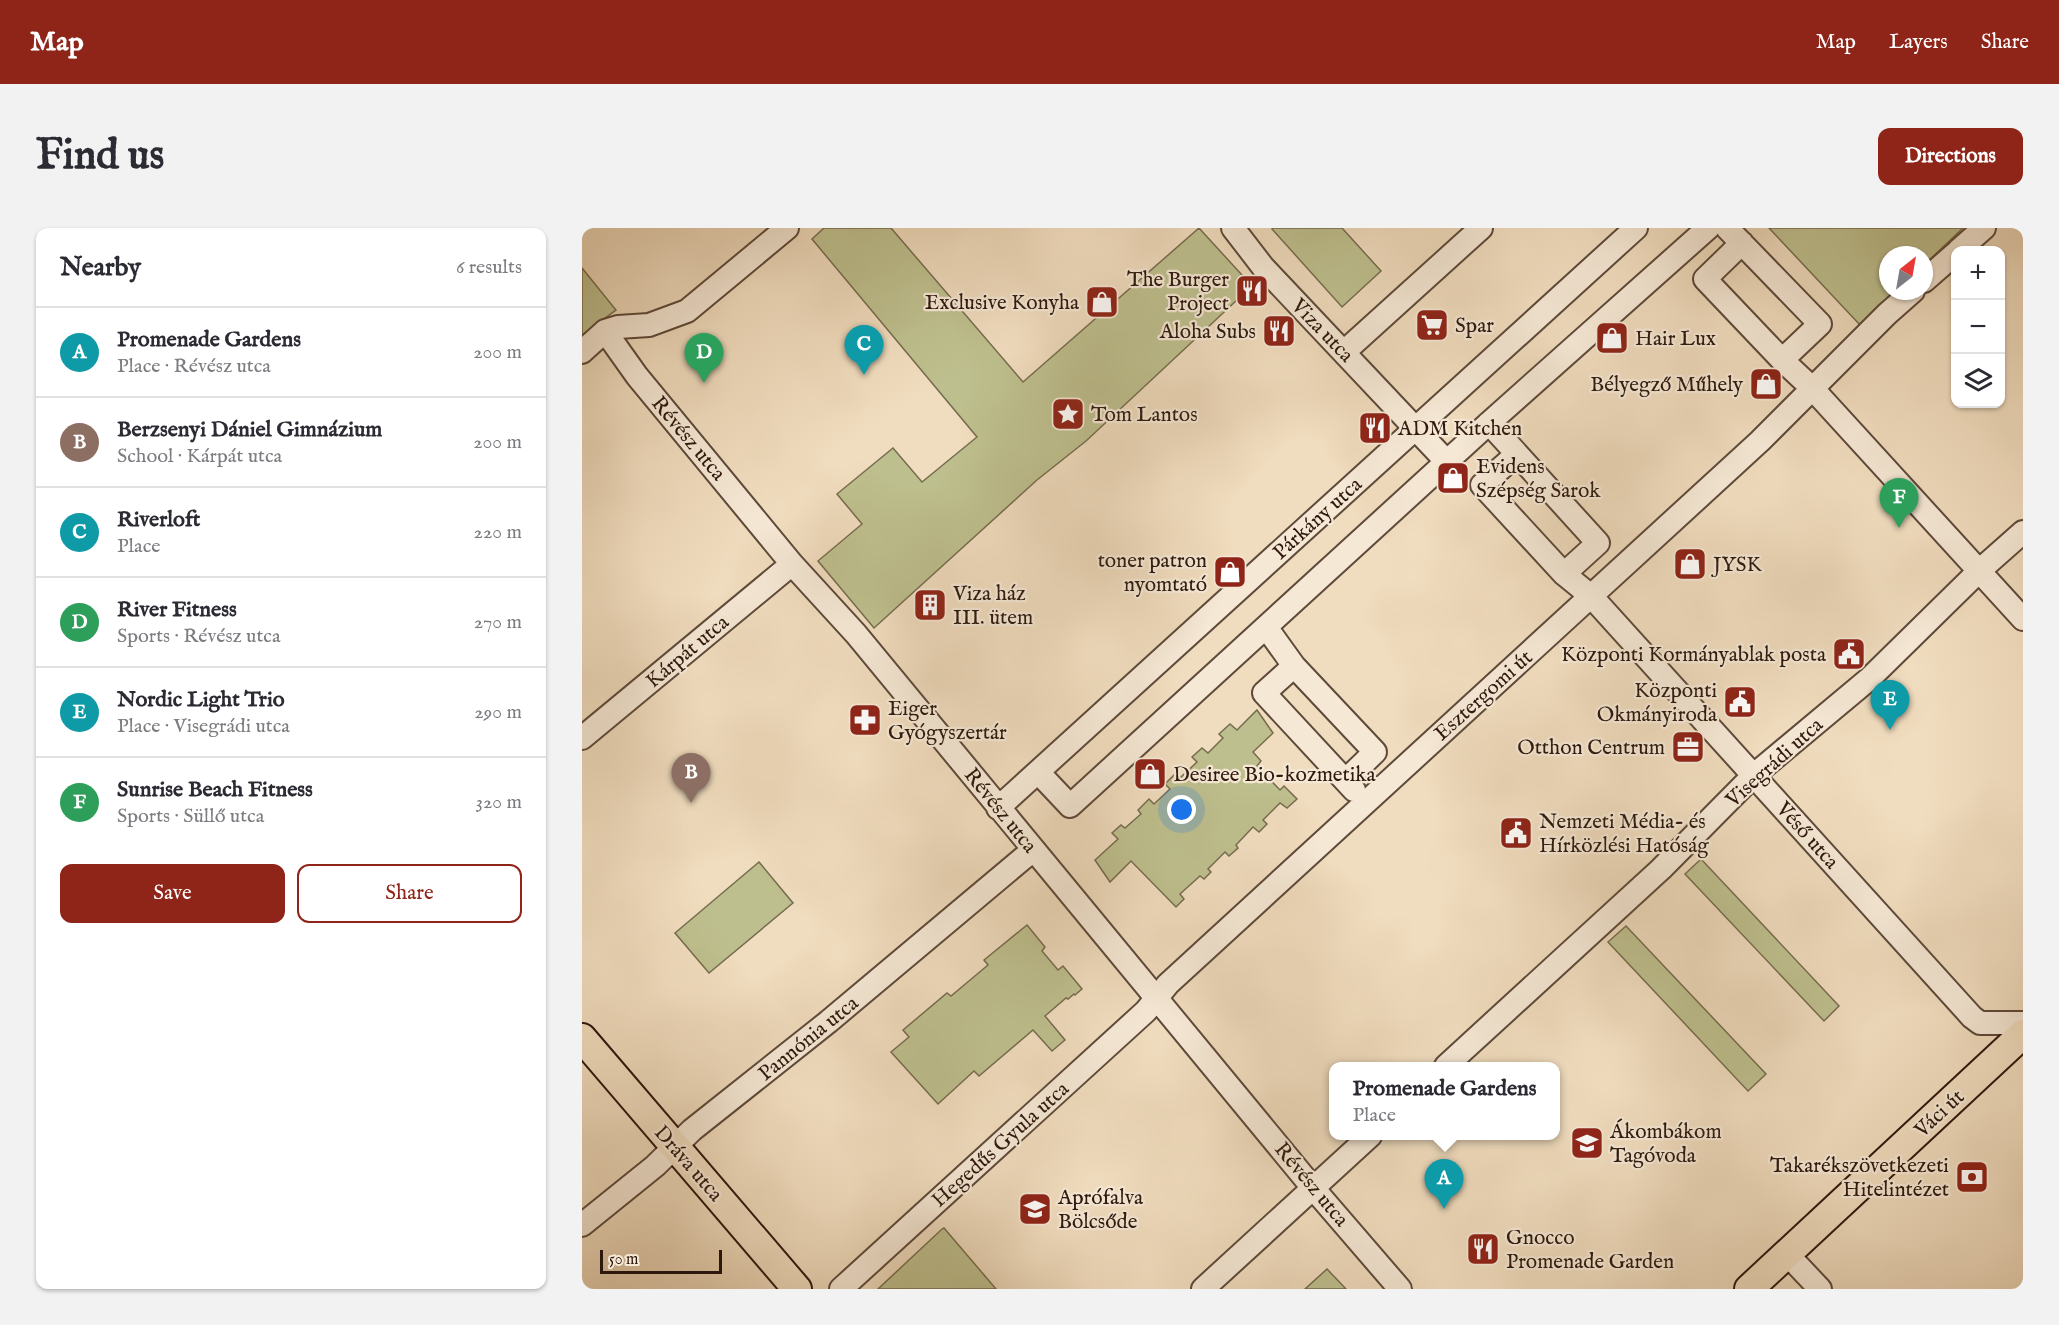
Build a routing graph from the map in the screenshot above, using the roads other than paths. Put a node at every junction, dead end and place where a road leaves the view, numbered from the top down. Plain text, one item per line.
1 (787, 228) edge
2 (1233, 228) edge
3 (1481, 228) edge
4 (1636, 228) edge
5 (1708, 228) edge
6 (1984, 228) edge
7 (1734, 235) edge
8 (1964, 246) edge
9 (1951, 257) edge
10 (1933, 273) edge
11 (1903, 300) edge
12 (605, 331) junction
13 (582, 352) edge
14 (1344, 352) junction
15 (1782, 360) junction
16 (1812, 388) junction
17 (1489, 423) junction
18 (1416, 428) junction
19 (1517, 454) junction
20 (1447, 462) junction
21 (2023, 532) edge
22 (792, 564) junction
23 (1979, 571) junction
24 (1564, 574) junction
25 (1591, 596) junction
26 (2023, 619) edge
27 (1266, 627) junction
28 (1294, 666) junction
29 (582, 738) edge
30 (1038, 772) junction
31 (1754, 775) junction
32 (1346, 780) junction
33 (1365, 802) junction
34 (998, 807) junction
35 (1033, 850) junction
36 (1157, 997) junction
37 (2023, 1023) edge
38 (2023, 1034) edge
39 (582, 1038) edge
40 (1450, 1062) edge
41 (1367, 1140) edge
42 (674, 1146) junction
43 (1313, 1188) junction
44 (582, 1225) edge
45 (1787, 1254) junction
46 (797, 1289) edge
47 (841, 1289) edge
48 (1203, 1289) edge
49 (1400, 1289) edge
50 (1749, 1289) edge
51 (1820, 1289) edge

1 - 12 street
2 - 14 street, Viza utca
3 - 14 street
4 - 18 street, Párkány utca
5 - 17 street
6 - 8 street
7 - 15 street
7 - 15 street
9 - 10 street
11 - 16 street, Esztergomi út
12 - 13 street
12 - 22 street, Révész utca
14 - 18 street, Viza utca
15 - 16 street
16 - 23 street
16 - 25 street, Esztergomi út
17 - 19 street
17 - 20 street
18 - 20 street
18 - 30 street, Párkány utca
19 - 24 street
19 - 24 street, Véső utca
20 - 27 street
21 - 23 street, Visegrádi utca
22 - 29 street, Kárpát utca
22 - 34 street, Révész utca
23 - 26 street
23 - 31 street, Visegrádi utca
24 - 25 street, Véső utca
25 - 31 street, Véső utca
25 - 33 street, Esztergomi út
27 - 28 street
27 - 30 street
28 - 32 street
28 - 32 street
30 - 34 street, Párkány utca
31 - 37 street, Véső utca
31 - 40 street, Visegrádi utca
32 - 33 street
33 - 36 street, Esztergomi út
34 - 35 street, Révész utca
35 - 36 street, Révész utca
35 - 42 street, Pannónia utca
36 - 43 street, Révész utca
36 - 47 street, Hegedűs Gyula utca
38 - 45 main road, Váci út
39 - 42 main road, Dráva utca
41 - 43 street
42 - 44 street, Pannónia utca
42 - 46 main road, Dráva utca
43 - 48 street
43 - 49 street, Révész utca
45 - 50 main road, Váci út
45 - 51 street

